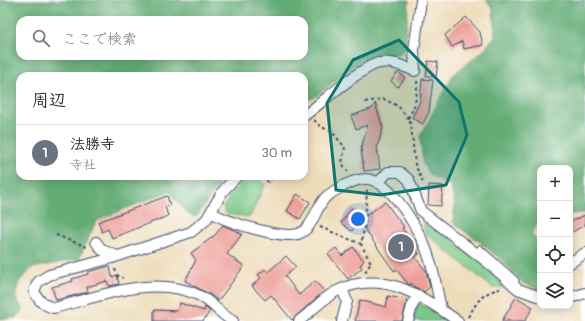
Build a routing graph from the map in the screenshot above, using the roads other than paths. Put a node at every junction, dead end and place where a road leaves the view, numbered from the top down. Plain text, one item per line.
1 (421, 0) edge
2 (308, 113) edge
3 (233, 180) edge
4 (378, 183) junction
5 (211, 212) junction
6 (96, 242) dead end
7 (480, 248) dead end
8 (585, 253) edge
9 (114, 257) junction
10 (573, 261) edge
11 (516, 288) junction
12 (342, 289) junction
13 (585, 293) edge
14 (418, 295) junction
15 (537, 296) edge
16 (573, 297) edge
17 (441, 309) junction
18 (233, 321) edge
19 (299, 321) edge
20 (342, 321) edge
21 (408, 321) edge
22 (458, 321) edge

1 - 2 street
3 - 5 street
4 - 5 street
4 - 11 street
4 - 17 street
5 - 9 street
6 - 9 street
7 - 11 lane
8 - 10 street
9 - 18 street
11 - 15 street
12 - 14 street
12 - 19 street
12 - 20 street
13 - 16 street
14 - 17 street
14 - 21 street
17 - 22 street

